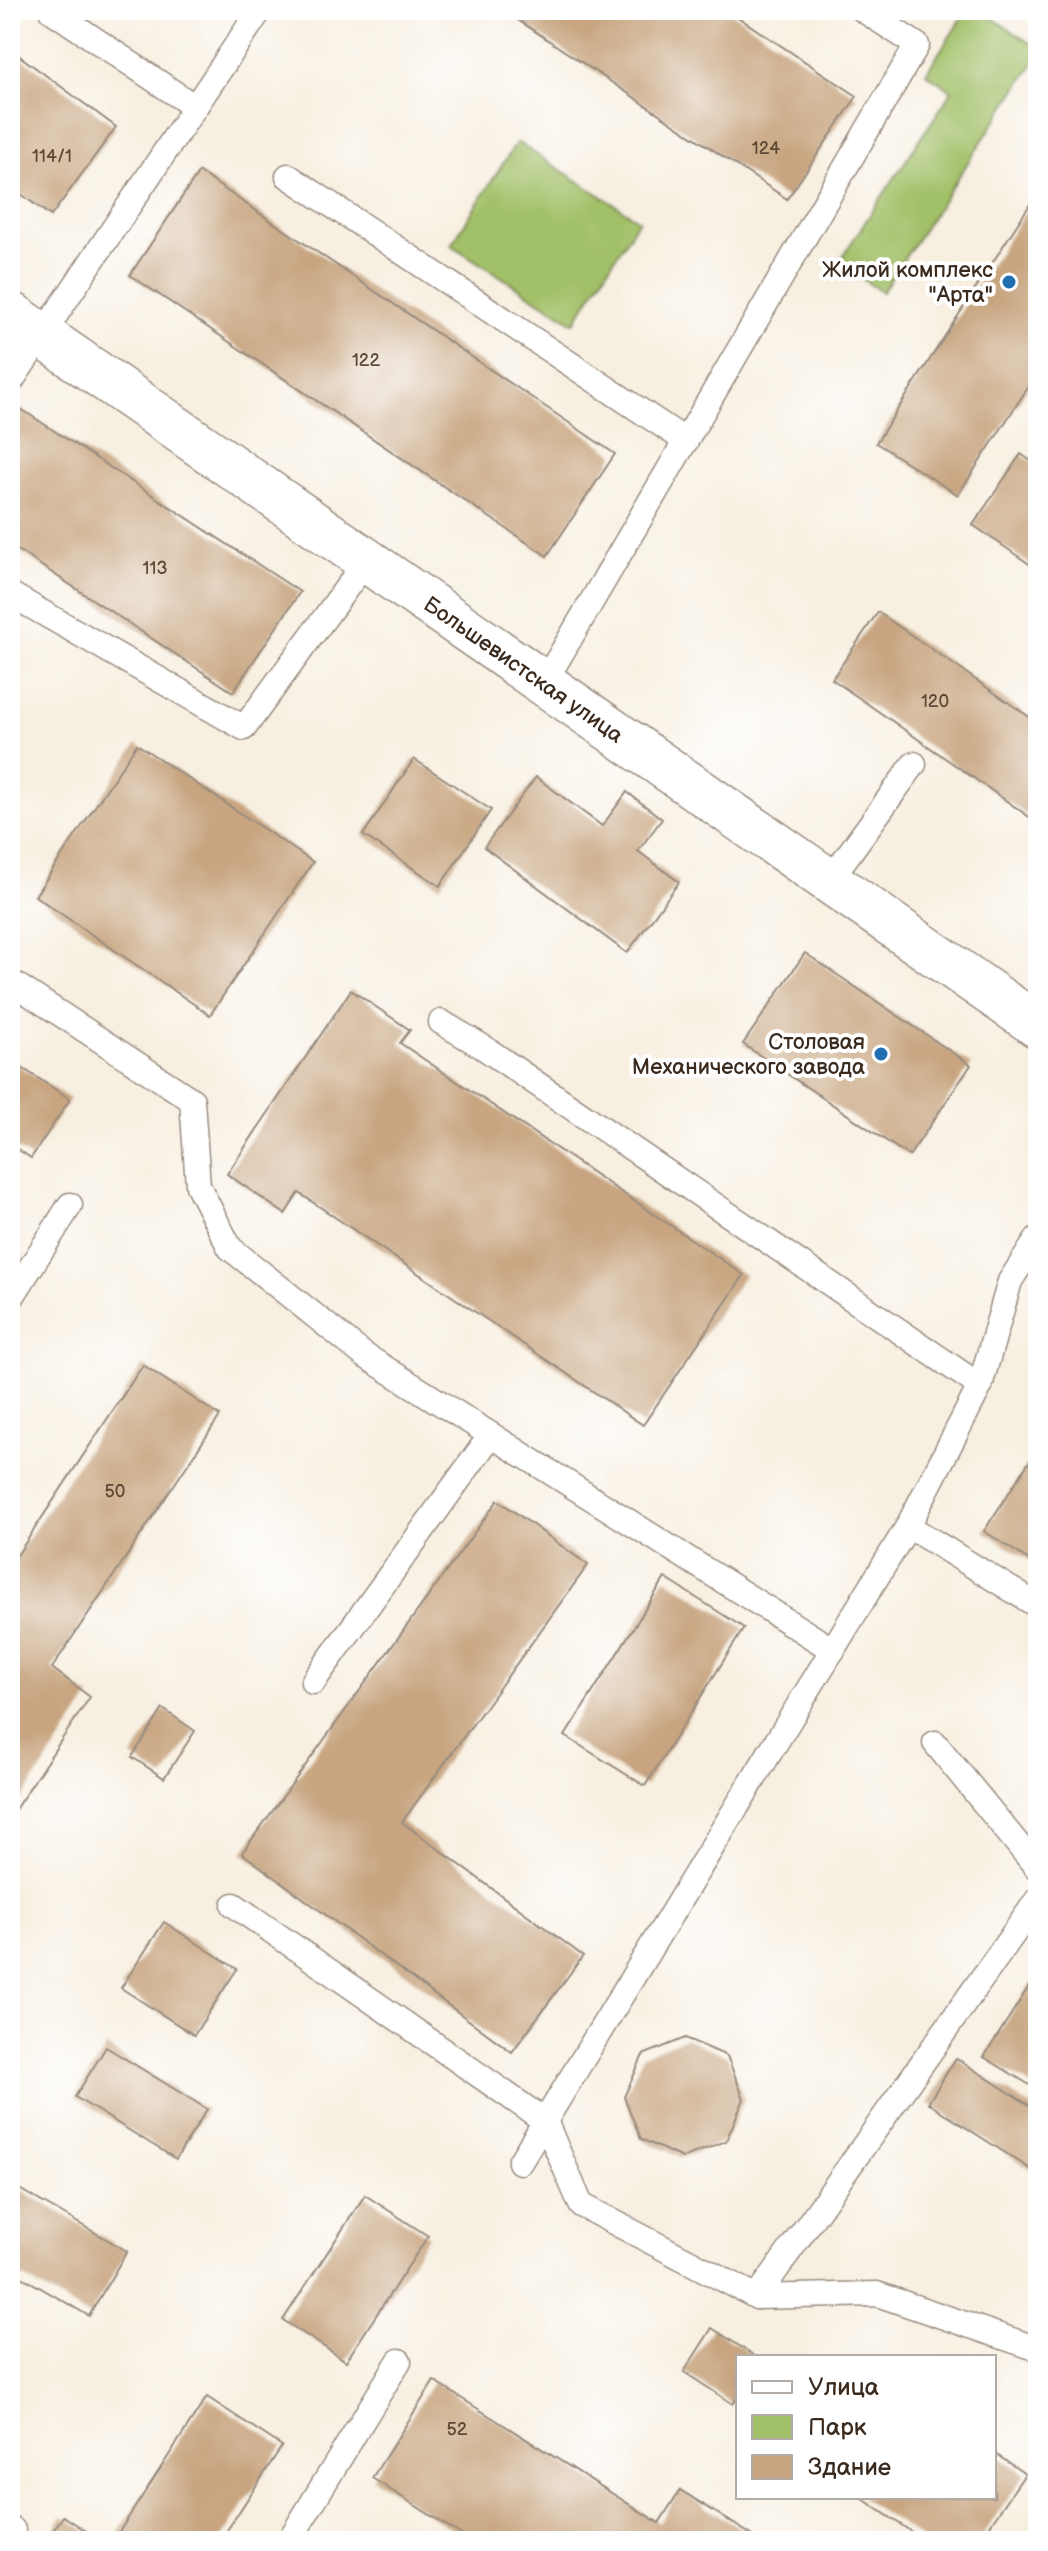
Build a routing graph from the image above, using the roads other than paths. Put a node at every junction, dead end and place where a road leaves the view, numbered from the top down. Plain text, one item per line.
1 (51, 10) edge
2 (260, 10) edge
3 (863, 10) edge
4 (195, 107) junction
5 (288, 176) dead end
6 (26, 324) edge
7 (10, 383) edge
8 (686, 441) junction
9 (367, 560) junction
10 (10, 594) edge
11 (544, 683) junction
12 (914, 764) dead end
13 (829, 881) junction
14 (10, 981) edge
15 (441, 1022) dead end
16 (1038, 1026) edge
17 (70, 1205) dead end
18 (1038, 1238) edge
19 (10, 1300) edge
20 (980, 1386) junction
21 (491, 1435) junction
22 (908, 1526) junction
23 (1038, 1606) edge
24 (833, 1650) junction
25 (313, 1682) dead end
26 (935, 1743) dead end
27 (1038, 1869) edge
28 (1038, 1899) edge
29 (234, 1905) dead end
30 (545, 2121) junction
31 (520, 2162) dead end
32 (757, 2297) junction
33 (1038, 2347) edge
34 (399, 2361) dead end
35 (289, 2541) edge

1 - 4 lane
2 - 4 lane
3 - 8 lane
4 - 6 lane
5 - 8 lane
6 - 7 lane
6 - 9 street, Большевистская улица
8 - 11 lane
9 - 10 lane
9 - 11 street, Большевистская улица
11 - 13 street, Большевистская улица
12 - 13 lane
13 - 16 street, Большевистская улица
14 - 21 lane
15 - 20 lane
17 - 19 lane
18 - 20 lane
20 - 22 lane
21 - 24 lane
21 - 25 lane
22 - 23 lane
22 - 24 lane
24 - 30 lane
26 - 27 lane
28 - 32 lane
29 - 30 lane
30 - 31 lane
30 - 32 lane
32 - 33 lane
34 - 35 lane

